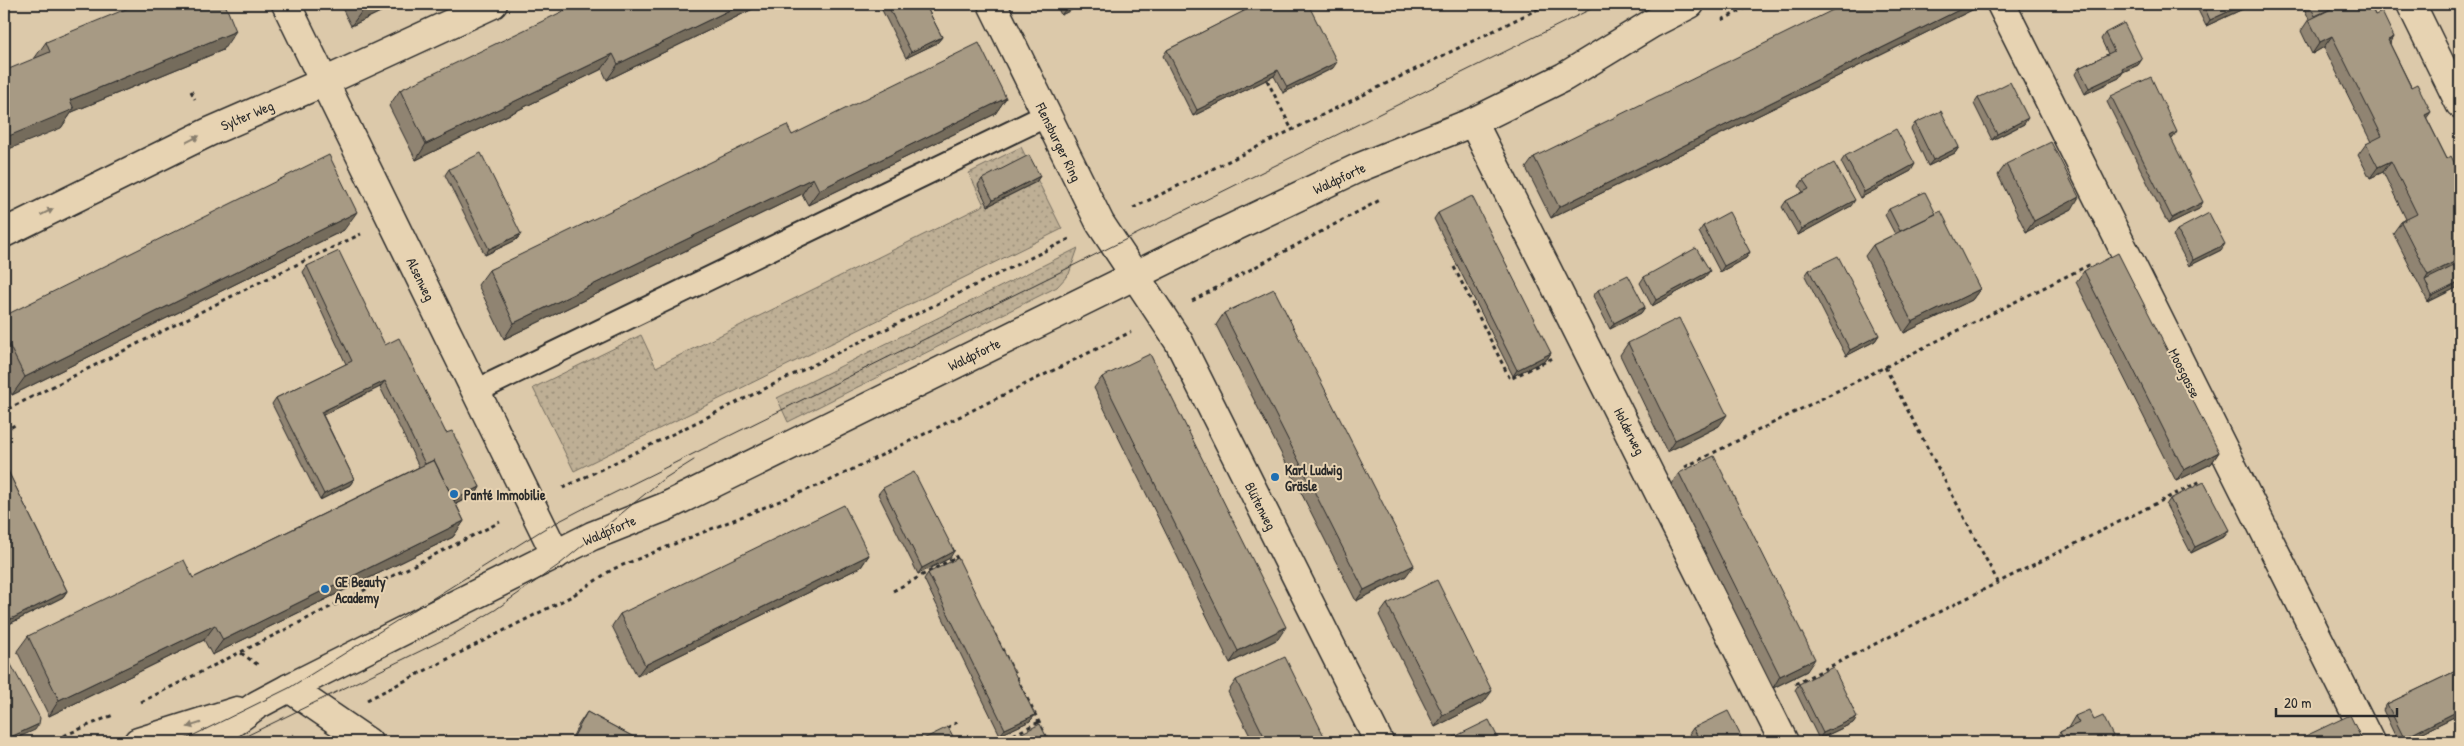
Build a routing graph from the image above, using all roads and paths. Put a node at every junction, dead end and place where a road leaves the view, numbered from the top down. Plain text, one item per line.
1 (286, 4) edge
2 (493, 4) edge
3 (992, 4) edge
4 (1548, 4) edge
5 (1690, 4) edge
6 (1754, 4) edge
7 (2001, 4) edge
8 (2412, 4) edge
9 (1719, 22) dead end
10 (1266, 80) edge
11 (324, 82) junction
12 (2460, 104) edge
13 (1045, 116) junction
14 (1473, 122) junction
15 (1292, 131) junction
16 (1388, 195) dead end
17 (392, 220) junction
18 (1100, 224) junction
19 (4, 233) edge
20 (2123, 248) junction
21 (1454, 267) dead end
22 (1134, 275) junction
23 (1162, 317) junction
24 (1585, 342) junction
25 (1885, 367) junction
26 (476, 391) junction
27 (8, 409) dead end
28 (16, 425) dead end
29 (4, 431) edge
30 (2231, 465) junction
31 (1655, 482) junction
32 (532, 506) junction
33 (948, 540) edge
34 (556, 555) junction
35 (956, 557) junction
36 (961, 566) edge
37 (1998, 582) junction
38 (893, 591) dead end
39 (987, 618) edge
40 (289, 688) junction
41 (1763, 700) junction
42 (134, 705) dead end
43 (257, 705) junction
44 (116, 714) dead end
45 (332, 717) junction
46 (960, 721) dead end
47 (1040, 722) junction
48 (942, 730) edge
49 (49, 742) edge
50 (138, 742) edge
51 (206, 742) edge
52 (368, 742) edge
53 (999, 742) edge
54 (1050, 742) edge
55 (1379, 742) edge
56 (1784, 742) edge
57 (2370, 742) edge

1 - 11 street, Alsenweg
2 - 11 street, Sylter Weg
3 - 13 street, Flensburger Ring
4 - 15 path
5 - 14 street, Waldpforte
6 - 9 path
7 - 20 street, Moosgasse
8 - 12 street
10 - 15 path
11 - 17 street, Alsenweg
19 -> 11 street, Sylter Weg
13 - 18 street, Flensburger Ring
13 - 26 lane
14 - 22 street, Waldpforte
14 - 24 street, Holderweg
15 - 18 path
16 - 23 path
17 - 26 street, Alsenweg
17 - 27 path
18 - 22 street, Flensburger Ring
18 - 32 path
20 - 25 path
20 - 30 street, Moosgasse
21 - 24 path
22 - 23 street, Blütenweg
22 - 34 street, Waldpforte
23 - 45 path
23 - 55 street, Blütenweg
24 - 31 street, Holderweg
25 - 31 path
25 - 37 path
26 - 32 street, Alsenweg
28 - 29 path
30 - 37 path
30 - 57 street, Moosgasse
31 - 41 street, Holderweg
32 - 34 street, Alsenweg
32 - 42 path
33 - 35 path
34 - 40 street, Waldpforte
35 - 36 path
35 - 38 path
37 - 41 path
39 - 47 path
40 - 43 street, Waldpforte
40 - 45 street
41 - 56 street, Holderweg
43 -> 50 street, Waldpforte
43 - 51 street, Waldpforte
44 - 49 path
45 - 52 street
46 - 48 path
47 - 53 path
47 - 54 path

